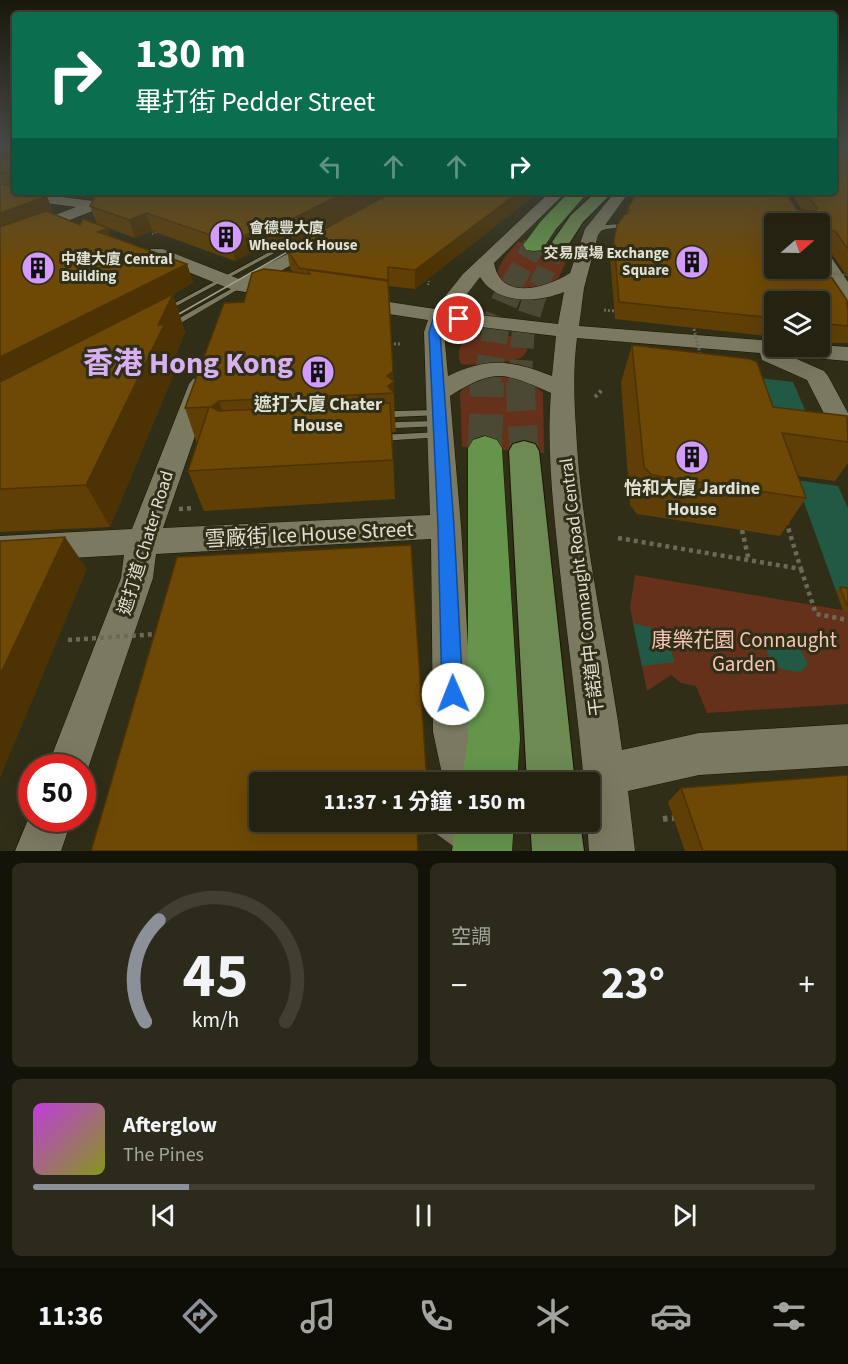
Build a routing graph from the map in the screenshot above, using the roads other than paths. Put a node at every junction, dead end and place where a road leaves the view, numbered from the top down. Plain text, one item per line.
1 (14, 195) edge
2 (122, 195) edge
3 (555, 195) edge
4 (576, 195) edge
5 (602, 195) edge
6 (620, 195) edge
7 (94, 206) junction
8 (62, 219) junction
9 (622, 226) edge
10 (84, 227) edge
11 (591, 233) junction
12 (334, 234) edge
13 (300, 238) edge
14 (0, 242) edge
15 (534, 245) tunnel mouth
16 (137, 246) edge
17 (556, 249) tunnel mouth
18 (485, 262) junction
19 (830, 270) edge
20 (577, 276) junction
21 (231, 283) junction
22 (840, 286) edge
23 (302, 295) edge
24 (334, 300) edge
25 (162, 312) edge
26 (228, 313) edge
27 (439, 316) junction
28 (479, 321) junction
29 (503, 324) junction
30 (164, 329) edge
31 (568, 331) junction
32 (747, 347) junction
33 (848, 354) edge
34 (437, 357) junction
35 (565, 360) junction
36 (848, 367) edge
37 (208, 369) edge
38 (816, 376) junction
39 (561, 389) junction
40 (395, 414) edge
41 (440, 416) junction
42 (396, 425) dead end
43 (848, 437) edge
44 (366, 438) edge
45 (505, 450) joint
46 (446, 526) junction
47 (157, 542) junction
48 (0, 549) edge
49 (848, 745) edge
50 (73, 754) edge
51 (462, 772) edge
52 (490, 772) edge
53 (549, 772) edge
54 (604, 775) junction
55 (45, 832) edge
56 (447, 832) edge
57 (476, 832) edge
58 (484, 832) edge
59 (556, 832) edge
60 (38, 851) edge
61 (473, 851) edge
62 (481, 851) edge
63 (558, 851) edge
64 (612, 851) edge

1 - 7 main road
2 - 7 main road
3 - 18 main road
4 - 15 highway
5 - 17 main road
6 - 11 main road, 干諾道中 Connaught Road Central
7 - 8 main road
8 - 10 main road
8 - 14 main road
9 - 11 lane
11 - 20 main road, 干諾道中 Connaught Road Central
12 - 21 main road
13 - 21 lane
16 - 21 main road
18 - 20 main road
18 - 27 main road
19 - 22 main road
20 - 31 main road, 干諾道中 Connaught Road Central
21 - 23 main road
21 - 25 lane
21 - 26 main road
21 - 30 lane
24 - 27 main road
27 - 28 main road
27 - 34 main road
28 - 29 main road
28 - 34 main road
29 - 31 main road
29 - 35 main road
31 - 32 main road
31 - 35 main road, 干諾道中 Connaught Road Central
32 - 33 main road
32 - 38 main road
34 - 41 main road
35 - 39 main road, 干諾道中 Connaught Road Central
36 - 38 main road
37 - 47 main road, 遮打道 Chater Road
38 - 43 main road
39 - 41 main road
39 - 54 main road, 干諾道中 Connaught Road Central
40 - 41 lane
41 - 42 lane
41 - 44 lane
41 - 46 main road
45 - 52 highway
45 - 53 main road
46 - 47 main road, 雪廠街 Ice House Street
46 - 51 main road
47 - 48 main road, 雪廠街 Ice House Street
47 - 50 main road, 遮打道 Chater Road
49 - 54 main road
54 - 64 main road, 干諾道中 Connaught Road Central
55 - 60 main road
56 - 61 lane
57 - 62 main road
58 - 62 highway
59 - 63 main road

